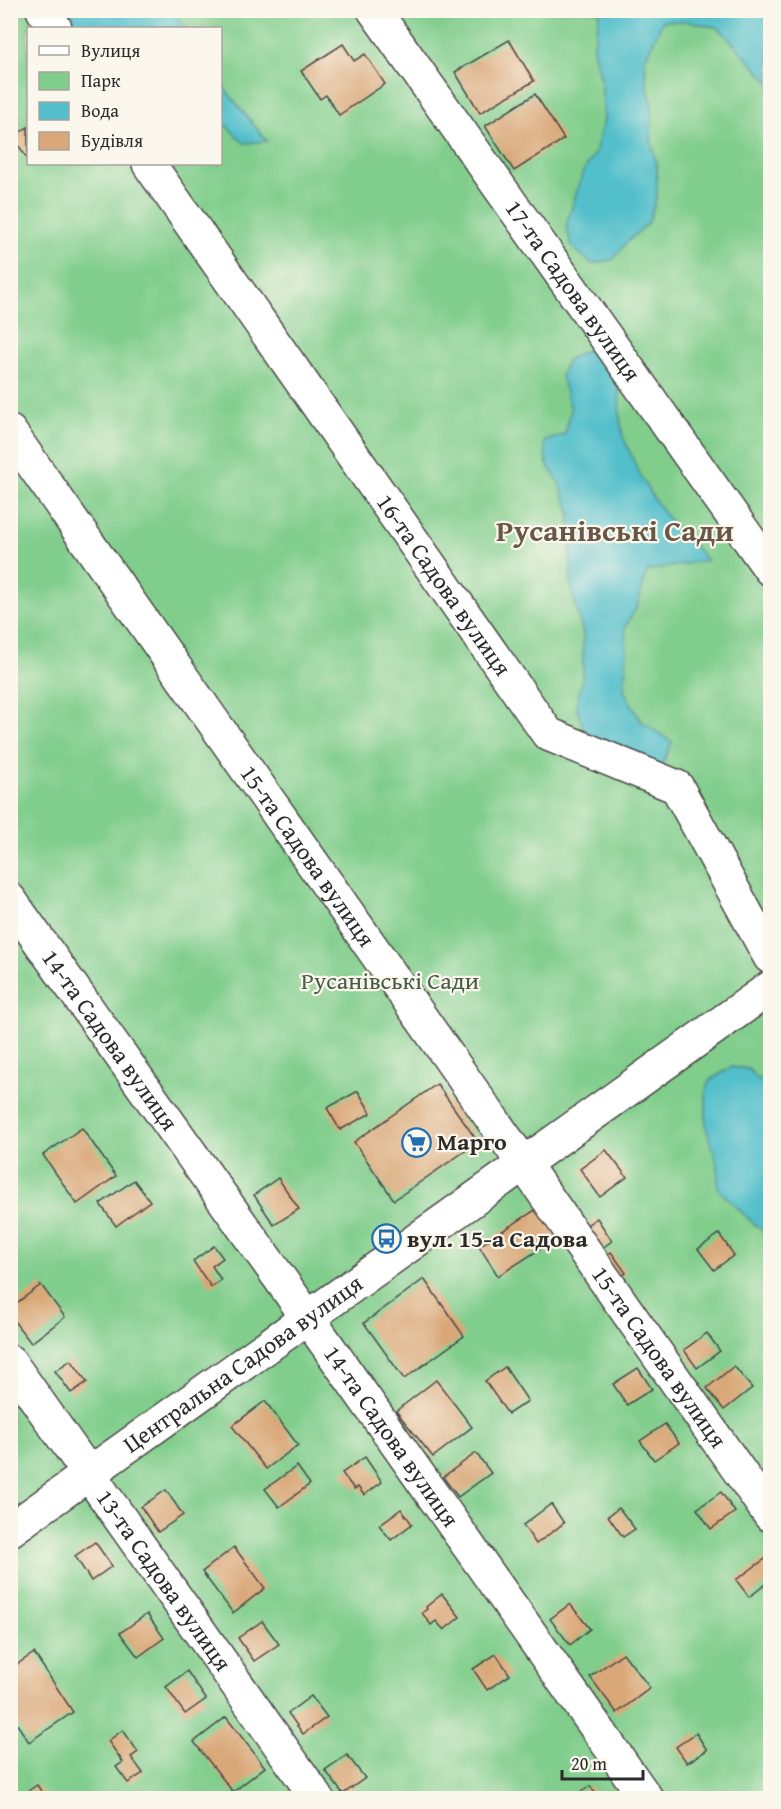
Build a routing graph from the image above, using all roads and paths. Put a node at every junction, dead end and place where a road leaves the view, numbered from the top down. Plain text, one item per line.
1 (43, 10) edge
2 (374, 10) edge
3 (54, 27) edge
4 (150, 165) edge
5 (10, 432) edge
6 (771, 569) edge
7 (10, 900) edge
8 (771, 957) edge
9 (771, 988) edge
10 (524, 1164) junction
11 (308, 1318) junction
12 (10, 1362) edge
13 (90, 1474) junction
14 (771, 1515) edge
15 (10, 1530) edge
16 (317, 1798) edge
17 (646, 1798) edge

1 - 3 street
2 - 6 street, 17-та Садова вулиця
4 - 8 street, 16-та Садова вулиця
5 - 10 street, 15-та Садова вулиця
7 - 11 street, 14-та Садова вулиця
9 - 10 street, Центральна Садова вулиця
10 - 11 street, Центральна Садова вулиця
10 - 14 street, 15-та Садова вулиця
11 - 13 street, Центральна Садова вулиця
11 - 17 street, 14-та Садова вулиця
12 - 13 street, 13-та Садова вулиця
13 - 15 street, Центральна Садова вулиця
13 - 16 street, 13-та Садова вулиця

